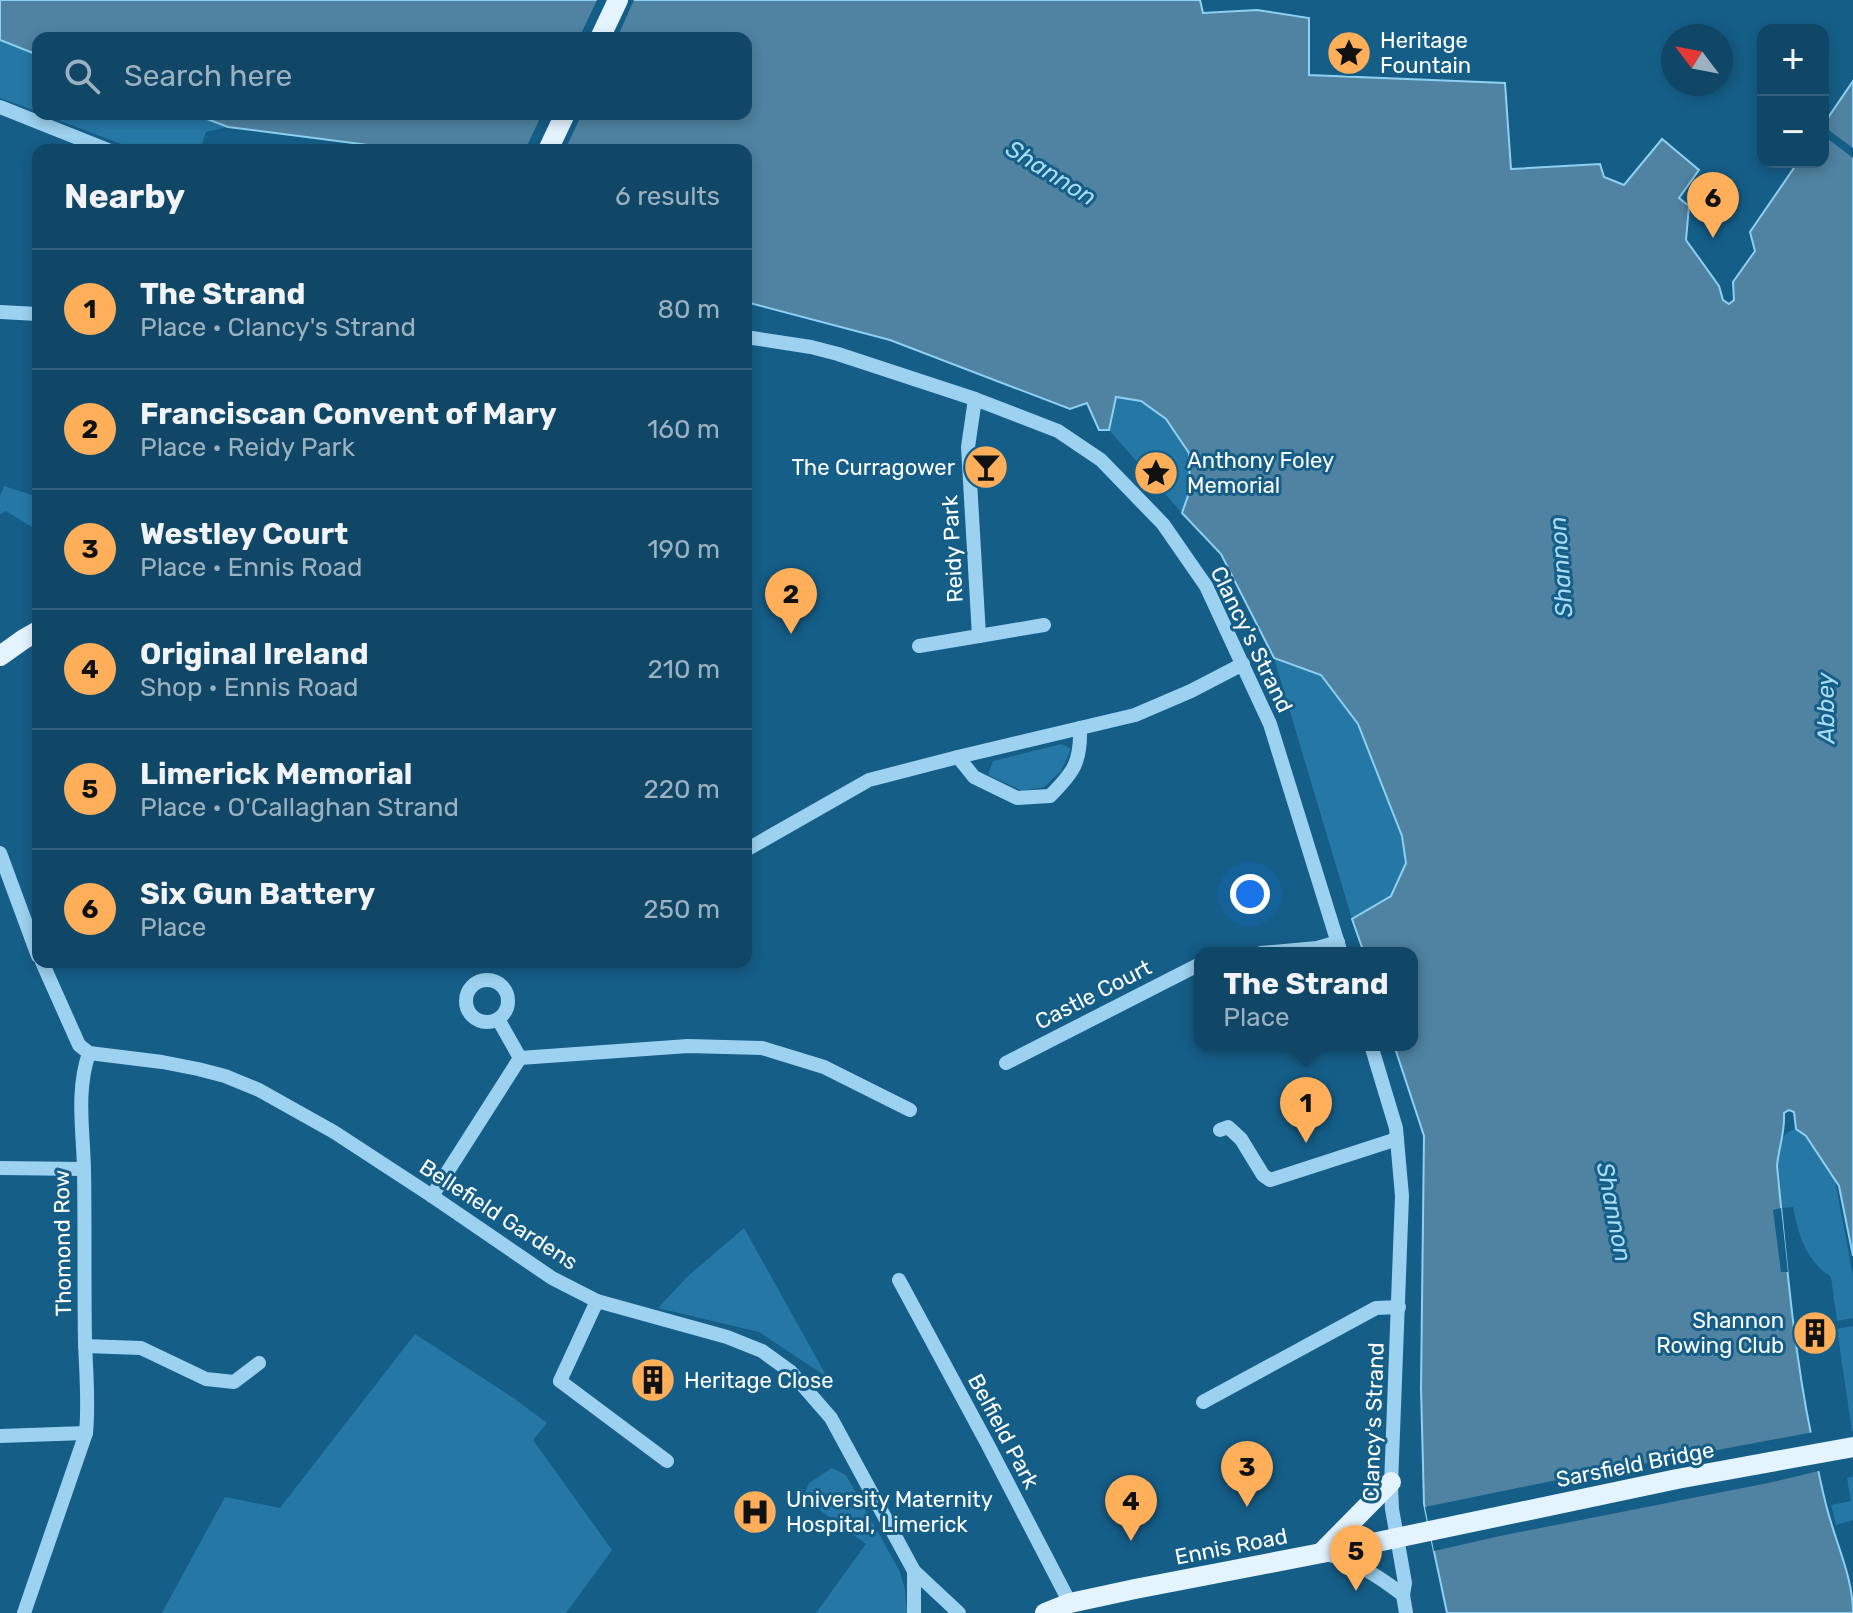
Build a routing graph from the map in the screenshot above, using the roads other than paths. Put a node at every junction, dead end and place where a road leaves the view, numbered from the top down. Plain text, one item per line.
1 (618, 0) edge
2 (603, 32) edge
3 (0, 107) edge
4 (32, 120) edge
5 (33, 120) edge
6 (562, 120) edge
7 (93, 144) edge
8 (551, 144) edge
9 (0, 312) edge
10 (32, 314) edge
11 (752, 338) edge
12 (975, 399) junction
13 (1044, 625) dead end
14 (31, 635) edge
15 (979, 636) junction
16 (919, 646) dead end
17 (0, 656) edge
18 (1243, 664) junction
19 (1080, 728) junction
20 (958, 757) junction
21 (752, 847) edge
22 (0, 853) edge
23 (32, 940) edge
24 (1339, 947) edge
25 (1194, 967) edge
26 (45, 968) edge
27 (498, 1019) dead end
28 (1373, 1051) edge
29 (89, 1053) junction
30 (520, 1058) junction
31 (1006, 1063) dead end
32 (910, 1110) dead end
33 (1220, 1130) dead end
34 (1397, 1139) junction
35 (0, 1168) edge
36 (84, 1169) junction
37 (432, 1196) junction
38 (899, 1280) dead end
39 (597, 1301) junction
40 (1399, 1307) junction
41 (85, 1346) junction
42 (259, 1363) dead end
43 (1203, 1402) dead end
44 (86, 1433) junction
45 (0, 1436) edge
46 (1853, 1447) edge
47 (667, 1461) dead end
48 (1391, 1482) junction
49 (1427, 1531) joint
50 (1397, 1538) junction
51 (1321, 1553) junction
52 (914, 1571) junction
53 (1403, 1595) junction
54 (1070, 1603) junction
55 (24, 1613) edge
56 (914, 1613) edge
57 (959, 1613) edge
58 (1045, 1613) edge
59 (1406, 1613) edge

1 - 2 main road
3 - 4 street
5 - 7 street
6 - 8 main road
9 - 10 street
11 - 12 street, Clancy's Strand
12 - 15 street, Reidy Park
12 - 18 street, Clancy's Strand
13 - 15 street
14 - 17 main road
15 - 16 street
18 - 19 street
18 - 24 street, Clancy's Strand
19 - 20 street
19 - 20 street
20 - 21 street
22 - 23 street
25 - 31 street, Castle Court
26 - 29 street
27 - 30 street
28 - 34 street, Clancy's Strand
29 - 36 street, Thomond Row
29 - 37 street, Bellefield Gardens
30 - 32 street
30 - 37 street
33 - 34 street
34 - 40 street, Clancy's Strand
35 - 36 street
36 - 41 street, Thomond Row
37 - 39 street, Bellefield Gardens
38 - 54 street, Belfield Park
39 - 47 street
39 - 52 street, Bellefield Gardens
40 - 43 street, Clancy's Strand
40 - 48 street, Clancy's Strand
41 - 42 street
41 - 44 street, Thomond Row
44 - 45 street
44 - 55 street, Thomond Row
46 - 49 main road, Sarsfield Bridge
48 - 50 street, Clancy's Strand
48 - 51 main road
49 - 50 main road, Ennis Road
50 - 51 main road, Ennis Road
50 - 53 street, Clancy's Strand
51 - 53 street
51 - 54 main road, Ennis Road
52 - 56 street
52 - 57 street, Bellefield Gardens
53 - 59 street, Clancy's Strand
54 - 58 main road, Ennis Road

